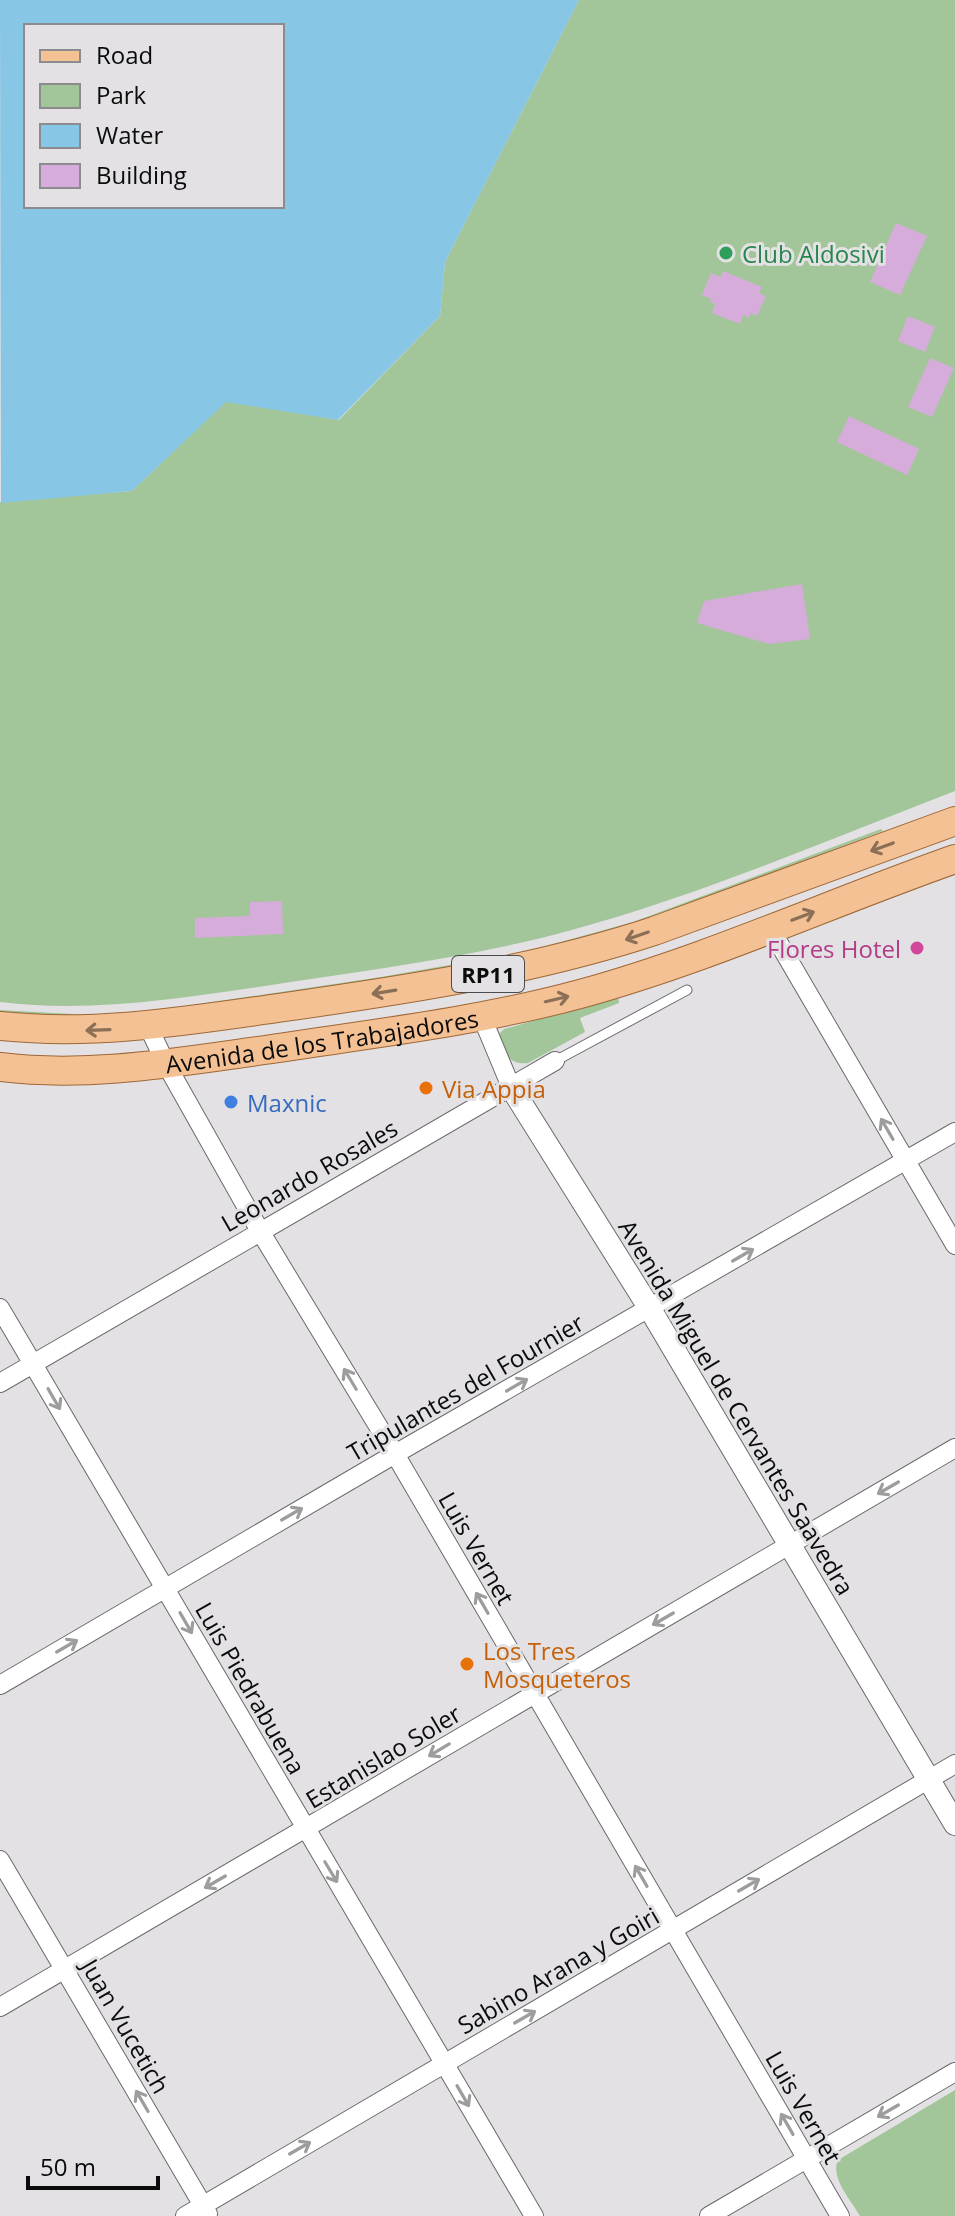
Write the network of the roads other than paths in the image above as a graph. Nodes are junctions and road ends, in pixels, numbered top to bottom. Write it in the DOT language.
graph roads {
  1 [pos="955,821"];
  2 [pos="955,859"];
  3 [pos="770,928"];
  4 [pos="687,990"];
  5 [pos="481,1015"];
  6 [pos="0,1026"];
  7 [pos="148,1026"];
  8 [pos="555,1061"];
  9 [pos="166,1064"];
  10 [pos="1,1068"];
  11 [pos="511,1087"];
  12 [pos="955,1132"];
  13 [pos="906,1160"];
  14 [pos="260,1231"];
  15 [pos="955,1245"];
  16 [pos="0,1308"];
  17 [pos="650,1309"];
  18 [pos="34,1363"];
  19 [pos="0,1383"];
  20 [pos="955,1448"];
  21 [pos="395,1454"];
  22 [pos="790,1545"];
  23 [pos="166,1588"];
  24 [pos="0,1685"];
  25 [pos="535,1694"];
  26 [pos="955,1764"];
  27 [pos="929,1780"];
  28 [pos="955,1824"];
  29 [pos="306,1829"];
  30 [pos="0,1860"];
  31 [pos="673,1930"];
  32 [pos="65,1970"];
  33 [pos="0,2007"];
  34 [pos="445,2064"];
  35 [pos="955,2072"];
  36 [pos="807,2159"];
  37 [pos="206,2211"];
  38 [pos="185,2216"];
  39 [pos="534,2216"];
  40 [pos="709,2216"];
  41 [pos="840,2216"];
  1 -- 7 [label="main road, Avenida de los Trabajadores / RP11, one-way"];
  3 -- 2 [label="main road, Avenida de los Trabajadores / RP11, one-way"];
  5 -- 3 [label="main road, Avenida de los Trabajadores / RP11, one-way"];
  13 -- 3 [label="street, one-way"];
  4 -- 8 [label="lane, Leonardo Rosales"];
  5 -- 9 [label="main road, Avenida de los Trabajadores / RP11"];
  5 -- 11 [label="street, Avenida Miguel de Cervantes Saavedra"];
  7 -- 6 [label="main road, Avenida de los Trabajadores / RP11, one-way"];
  7 -- 9 [label="street, Luis Vernet"];
  8 -- 11 [label="street, Leonardo Rosales"];
  9 -- 10 [label="main road, Avenida de los Trabajadores / RP11"];
  9 -- 14 [label="street, Luis Vernet"];
  11 -- 14 [label="street, Leonardo Rosales"];
  11 -- 17 [label="street, Avenida Miguel de Cervantes Saavedra"];
  12 -- 13 [label="street, Tripulantes del Fournier"];
  13 -- 15 [label="street"];
  17 -- 13 [label="street, Tripulantes del Fournier, one-way"];
  14 -- 18 [label="street, Leonardo Rosales"];
  21 -- 14 [label="street, Luis Vernet, one-way"];
  16 -- 18 [label="street, Luis Piedrabuena"];
  21 -- 17 [label="street, Tripulantes del Fournier, one-way"];
  17 -- 22 [label="street, Avenida Miguel de Cervantes Saavedra"];
  18 -- 19 [label="street, Leonardo Rosales"];
  18 -- 23 [label="street, Luis Piedrabuena, one-way"];
  20 -- 22 [label="street, Estanislao Soler, one-way"];
  23 -- 21 [label="street, Tripulantes del Fournier, one-way"];
  25 -- 21 [label="street, Luis Vernet, one-way"];
  22 -- 25 [label="street, Estanislao Soler, one-way"];
  22 -- 27 [label="street, Avenida Miguel de Cervantes Saavedra"];
  24 -- 23 [label="street, Tripulantes del Fournier, one-way"];
  23 -- 29 [label="street, Luis Piedrabuena, one-way"];
  25 -- 29 [label="street, Estanislao Soler, one-way"];
  31 -- 25 [label="street, Luis Vernet, one-way"];
  26 -- 27 [label="street, Sabino Arana y Goiri"];
  27 -- 28 [label="street, Avenida Miguel de Cervantes Saavedra"];
  31 -- 27 [label="street, Sabino Arana y Goiri, one-way"];
  29 -- 32 [label="street, Estanislao Soler, one-way"];
  29 -- 34 [label="street, Luis Piedrabuena, one-way"];
  30 -- 32 [label="street, Juan Vucetich"];
  34 -- 31 [label="street, Sabino Arana y Goiri, one-way"];
  36 -- 31 [label="street, Luis Vernet, one-way"];
  32 -- 33 [label="street, Estanislao Soler"];
  37 -- 32 [label="street, Juan Vucetich, one-way"];
  37 -- 34 [label="street, Sabino Arana y Goiri, one-way"];
  34 -- 39 [label="street, Luis Piedrabuena, one-way"];
  35 -- 36 [label="street, one-way"];
  36 -- 40 [label="street"];
  36 -- 41 [label="street, Luis Vernet"];
  37 -- 38 [label="street, Sabino Arana y Goiri"];
}
